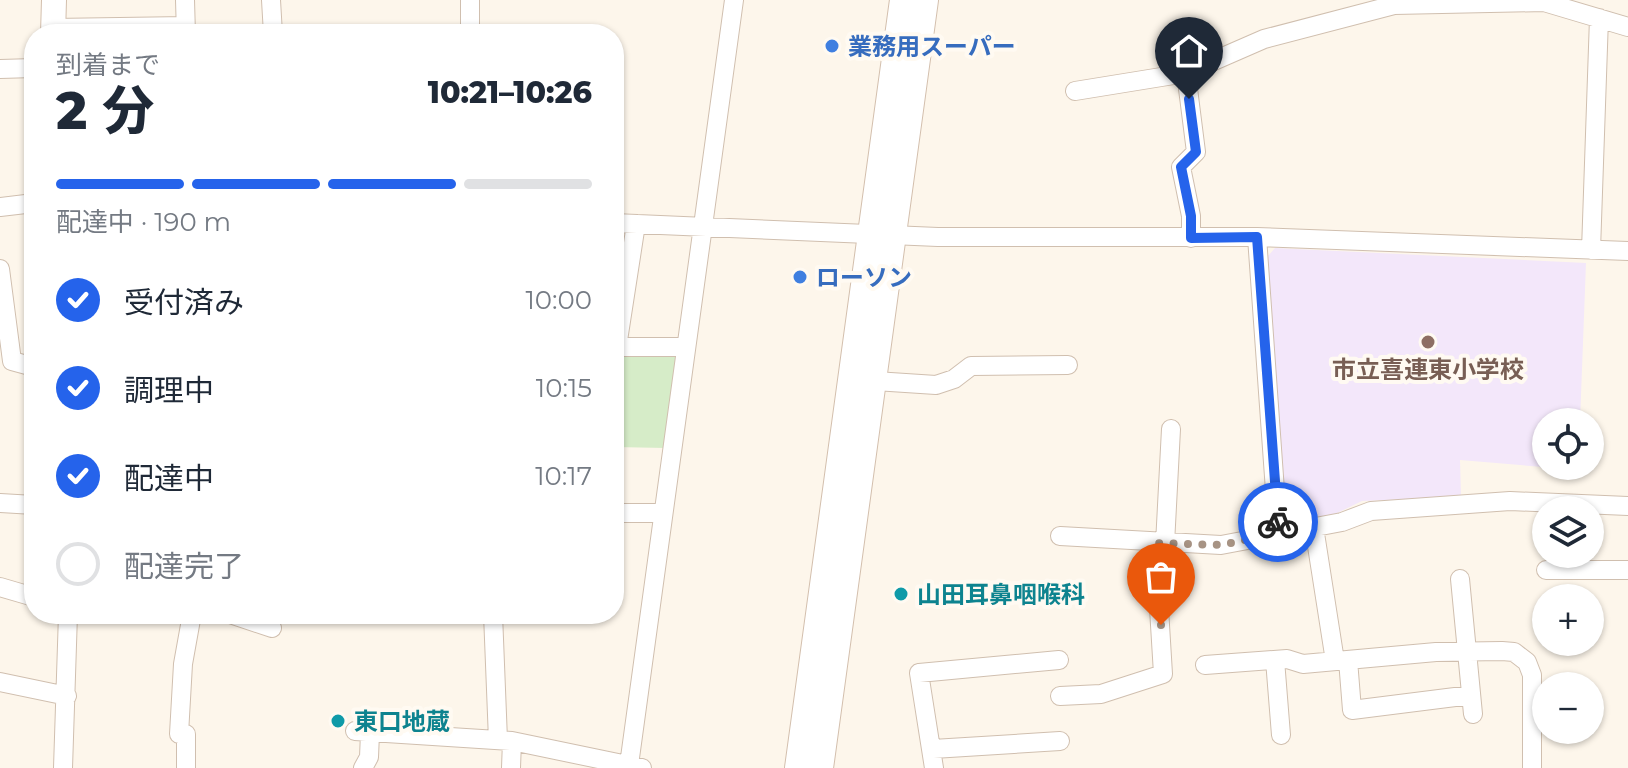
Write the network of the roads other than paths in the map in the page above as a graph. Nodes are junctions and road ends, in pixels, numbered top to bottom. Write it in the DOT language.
graph roads {
  1 [pos="54,0"];
  2 [pos="185,0"];
  3 [pos="271,0"];
  4 [pos="470,0"];
  5 [pos="734,0"];
  6 [pos="902,0"];
  7 [pos="926,0"];
  8 [pos="1394,3"];
  9 [pos="1364,7"];
  10 [pos="1599,18"];
  11 [pos="53,24"];
  12 [pos="186,24"];
  13 [pos="272,24"];
  14 [pos="470,24"];
  15 [pos="1628,27"];
  16 [pos="24,68"];
  17 [pos="0,69"];
  18 [pos="1186,73"];
  19 [pos="1075,91"];
  20 [pos="24,204"];
  21 [pos="0,207"];
  22 [pos="624,223"];
  23 [pos="636,224"];
  24 [pos="703,226"];
  25 [pos="883,233"];
  26 [pos="1257,237"];
  27 [pos="1191,238"];
  28 [pos="1591,250"];
  29 [pos="1628,251"];
  30 [pos="0,269"];
  31 [pos="624,294"];
  32 [pos="624,347"];
  33 [pos="686,347"];
  34 [pos="24,364"];
  35 [pos="1068,365"];
  36 [pos="875,381"];
  37 [pos="1171,429"];
  38 [pos="0,503"];
  39 [pos="24,504"];
  40 [pos="1628,506"];
  41 [pos="624,513"];
  42 [pos="663,513"];
  43 [pos="1314,527"];
  44 [pos="1278,533"];
  45 [pos="1060,536"];
  46 [pos="1160,544"];
  47 [pos="1546,570"];
  48 [pos="1628,570"];
  49 [pos="1460,579"];
  50 [pos="0,587"];
  51 [pos="24,594"];
  52 [pos="68,624"];
  53 [pos="190,624"];
  54 [pos="264,624"];
  55 [pos="494,624"];
  56 [pos="272,628"];
  57 [pos="1466,651"];
  58 [pos="1059,660"];
  59 [pos="1275,660"];
  60 [pos="1341,660"];
  61 [pos="1205,665"];
  62 [pos="0,682"];
  63 [pos="67,696"];
  64 [pos="1060,696"];
  65 [pos="1281,735"];
  66 [pos="505,740"];
  67 [pos="1060,741"];
  68 [pos="933,749"];
  69 [pos="635,766"];
  70 [pos="63,768"];
  71 [pos="186,768"];
  72 [pos="363,768"];
  73 [pos="511,768"];
  74 [pos="797,768"];
  75 [pos="821,768"];
  76 [pos="934,768"];
  77 [pos="1532,768"];
  1 -- 11 [label="street"];
  2 -- 12 [label="street"];
  3 -- 13 [label="street"];
  4 -- 14 [label="street"];
  5 -- 24 [label="street"];
  6 -- 25 [label="street"];
  7 -- 25 [label="street"];
  8 -- 9 [label="street"];
  8 -- 10 [label="street"];
  9 -- 18 [label="street"];
  10 -- 15 [label="street"];
  10 -- 28 [label="street"];
  16 -- 17 [label="street"];
  18 -- 19 [label="street"];
  18 -- 27 [label="street"];
  20 -- 21 [label="street"];
  22 -- 23 [label="street"];
  23 -- 24 [label="street"];
  23 -- 31 [label="street"];
  24 -- 25 [label="street"];
  24 -- 33 [label="street"];
  25 -- 27 [label="street"];
  25 -- 36 [label="street"];
  25 -- 74 [label="street"];
  26 -- 27 [label="street"];
  26 -- 28 [label="street"];
  26 -- 44 [label="street"];
  28 -- 29 [label="street"];
  30 -- 34 [label="street"];
  32 -- 33 [label="street"];
  33 -- 42 [label="street"];
  35 -- 36 [label="street"];
  36 -- 75 [label="street"];
  37 -- 46 [label="street"];
  38 -- 39 [label="street"];
  40 -- 43 [label="street"];
  41 -- 42 [label="street"];
  42 -- 69 [label="street"];
  43 -- 44 [label="street"];
  43 -- 60 [label="street"];
  44 -- 46 [label="street"];
  45 -- 46 [label="street"];
  46 -- 64 [label="street"];
  47 -- 48 [label="street"];
  49 -- 57 [label="street"];
  50 -- 51 [label="street"];
  52 -- 63 [label="street"];
  53 -- 71 [label="street"];
  54 -- 56 [label="street"];
  55 -- 66 [label="street"];
  57 -- 60 [label="street"];
  57 -- 60 [label="street"];
  57 -- 77 [label="street"];
  58 -- 68 [label="street"];
  59 -- 60 [label="street"];
  59 -- 61 [label="street"];
  59 -- 65 [label="street"];
  62 -- 63 [label="street"];
  63 -- 70 [label="street"];
  66 -- 69 [label="street"];
  66 -- 72 [label="street"];
  66 -- 73 [label="street"];
  67 -- 68 [label="street"];
  68 -- 76 [label="street"];
}
